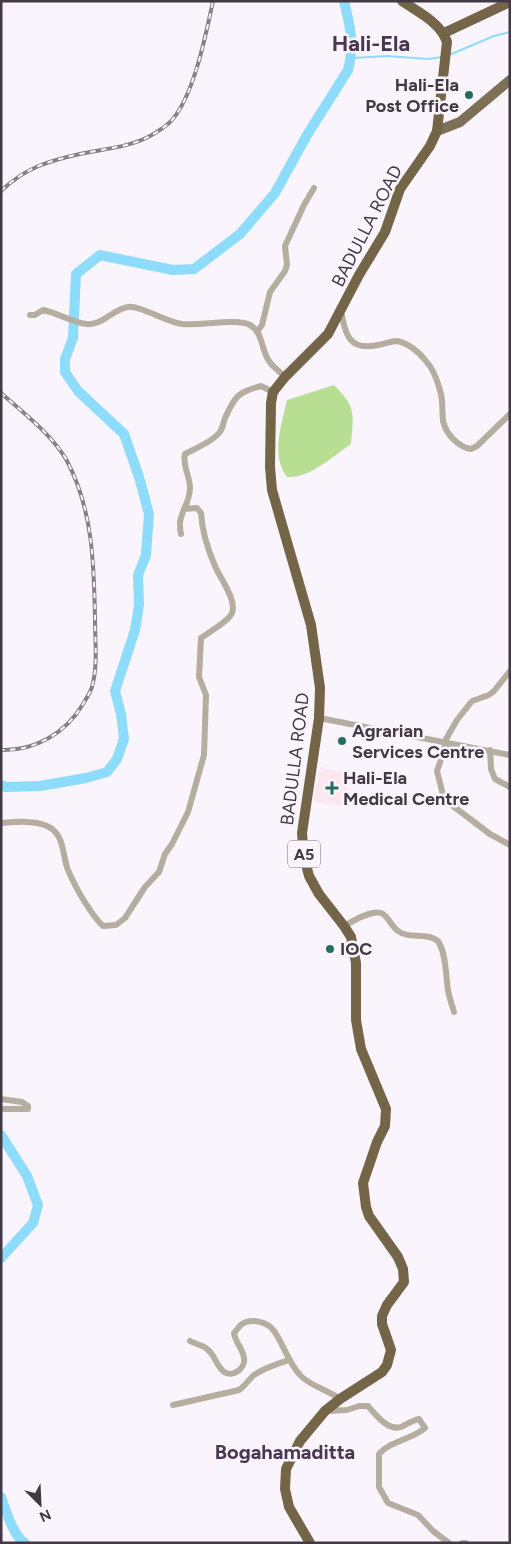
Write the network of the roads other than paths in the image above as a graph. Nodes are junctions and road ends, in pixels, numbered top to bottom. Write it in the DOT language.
graph roads {
  1 [pos="402,1"];
  2 [pos="510,2"];
  3 [pos="444,33"];
  4 [pos="510,80"];
  5 [pos="437,131"];
  6 [pos="314,188"];
  7 [pos="341,311"];
  8 [pos="30,315"];
  9 [pos="257,332"];
  10 [pos="285,377"];
  11 [pos="273,392"];
  12 [pos="510,414"];
  13 [pos="184,509"];
  14 [pos="180,534"];
  15 [pos="510,671"];
  16 [pos="319,718"];
  17 [pos="445,741"];
  18 [pos="490,750"];
  19 [pos="510,754"];
  20 [pos="510,787"];
  21 [pos="1,823"];
  22 [pos="510,845"];
  23 [pos="344,926"];
  24 [pos="454,1012"];
  25 [pos="1,1100"];
  26 [pos="1,1109"];
  27 [pos="190,1341"];
  28 [pos="289,1360"];
  29 [pos="340,1399"];
  30 [pos="173,1405"];
  31 [pos="325,1411"];
  32 [pos="310,1543"];
  33 [pos="449,1543"];
  34 [pos="462,1543"];
  35 [pos="466,1543"];
  1 -- 3 [label="highway"];
  2 -- 3 [label="highway"];
  3 -- 5 [label="highway, BADULLA ROAD"];
  4 -- 5 [label="main road"];
  5 -- 7 [label="highway, BADULLA ROAD"];
  6 -- 9 [label="street"];
  7 -- 10 [label="highway, BADULLA ROAD"];
  7 -- 12 [label="street"];
  8 -- 9 [label="street"];
  9 -- 10 [label="street"];
  10 -- 11 [label="highway, BADULLA ROAD"];
  11 -- 13 [label="street"];
  11 -- 16 [label="highway, BADULLA ROAD / A5"];
  13 -- 14 [label="street"];
  13 -- 21 [label="street"];
  15 -- 17 [label="street"];
  16 -- 17 [label="street"];
  16 -- 23 [label="highway, BADULLA ROAD / A5"];
  17 -- 18 [label="street"];
  17 -- 22 [label="street"];
  18 -- 19 [label="street"];
  18 -- 20 [label="street"];
  23 -- 24 [label="street"];
  23 -- 29 [label="highway, BADULLA ROAD / A5"];
  25 -- 26 [label="street"];
  27 -- 28 [label="street"];
  28 -- 29 [label="street"];
  28 -- 30 [label="street"];
  29 -- 31 [label="highway, BADULLA ROAD / A5"];
  31 -- 32 [label="highway, BADULLA ROAD / A5"];
  31 -- 33 [label="street"];
  34 -- 35 [label="street"];
}
